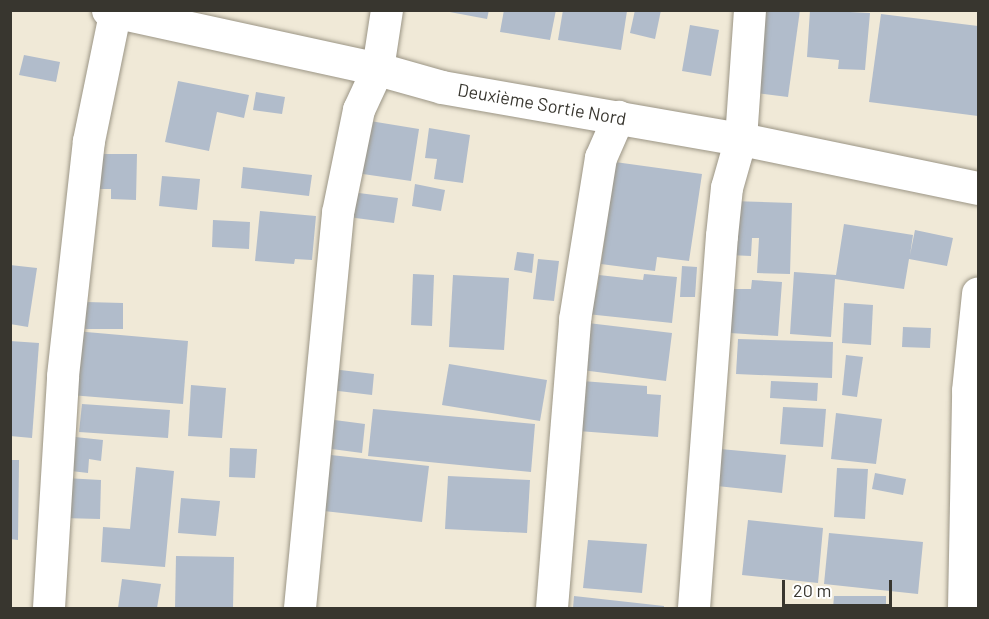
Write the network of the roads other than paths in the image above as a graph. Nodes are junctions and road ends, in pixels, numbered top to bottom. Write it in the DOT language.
graph roads {
  1 [pos="387,10"];
  2 [pos="750,10"];
  3 [pos="114,11"];
  4 [pos="378,69"];
  5 [pos="619,117"];
  6 [pos="741,139"];
  7 [pos="978,188"];
  8 [pos="978,294"];
  9 [pos="49,609"];
  10 [pos="300,609"];
  11 [pos="552,609"];
  12 [pos="694,609"];
  13 [pos="964,609"];
  1 -- 4 [label="street"];
  2 -- 6 [label="street"];
  3 -- 4 [label="main road, Deuxième Sortie Nord"];
  3 -- 9 [label="street"];
  4 -- 5 [label="main road, Deuxième Sortie Nord"];
  4 -- 10 [label="street"];
  5 -- 6 [label="main road, Deuxième Sortie Nord"];
  5 -- 11 [label="street"];
  6 -- 7 [label="main road, Deuxième Sortie Nord"];
  6 -- 12 [label="street"];
  8 -- 13 [label="street"];
}
